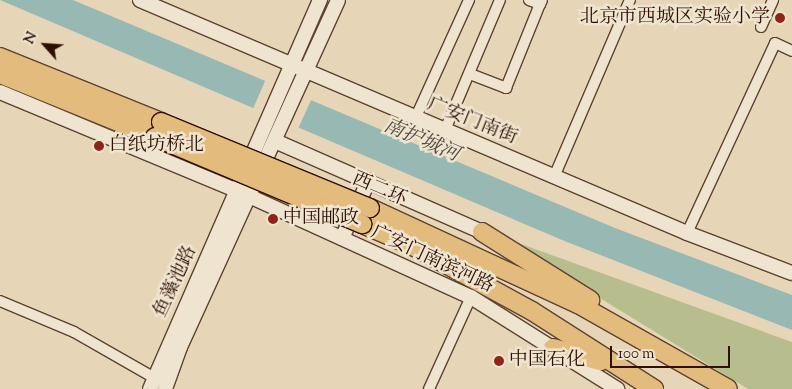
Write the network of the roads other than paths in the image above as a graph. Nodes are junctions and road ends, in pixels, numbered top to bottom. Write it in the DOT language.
graph roads {
  1 [pos="320,0"];
  2 [pos="338,0"];
  3 [pos="470,0"];
  4 [pos="500,0"];
  5 [pos="529,0"];
  6 [pos="630,0"];
  7 [pos="773,0"];
  8 [pos="150,1"];
  9 [pos="541,2"];
  10 [pos="761,27"];
  11 [pos="792,51"];
  12 [pos="0,57"];
  13 [pos="299,71"];
  14 [pos="0,74"];
  15 [pos="470,74"];
  16 [pos="0,92"];
  17 [pos="416,116"];
  18 [pos="446,127"];
  19 [pos="158,129"];
  20 [pos="274,132"];
  21 [pos="252,160"];
  22 [pos="555,174"];
  23 [pos="369,180"];
  24 [pos="243,194"];
  25 [pos="366,216"];
  26 [pos="688,231"];
  27 [pos="482,232"];
  28 [pos="342,238"];
  29 [pos="792,268"];
  30 [pos="792,274"];
  31 [pos="471,297"];
  32 [pos="0,301"];
  33 [pos="632,332"];
  34 [pos="553,348"];
  35 [pos="615,365"];
  36 [pos="152,383"];
  37 [pos="165,389"];
  38 [pos="429,389"];
  39 [pos="617,389"];
  40 [pos="654,389"];
  41 [pos="728,389"];
  1 -- 13 [label="street"];
  2 -- 13 [label="street"];
  3 -- 17 [label="street"];
  4 -- 15 [label="street"];
  5 -- 9 [label="street"];
  6 -- 22 [label="street"];
  7 -- 10 [label="street"];
  8 -- 13 [label="street, 广安门南街"];
  9 -- 15 [label="street"];
  11 -- 26 [label="street"];
  12 -- 19 [label="highway, 西二环"];
  13 -- 17 [label="street, 广安门南街"];
  13 -- 20 [label="street"];
  14 -- 19 [label="highway, 西二环"];
  15 -- 18 [label="street"];
  16 -- 24 [label="street, 广安门南滨河路"];
  17 -- 18 [label="street, 广安门南街"];
  18 -- 22 [label="street, 广安门南街"];
  19 -- 21 [label="highway, 西二环, bridge"];
  19 -- 25 [label="highway, 西二环, bridge"];
  20 -- 21 [label="street"];
  20 -- 23 [label="street"];
  20 -- 24 [label="street"];
  21 -- 24 [label="street"];
  21 -- 25 [label="highway, 西二环, bridge"];
  22 -- 26 [label="street, 广安门南街"];
  23 -- 27 [label="street"];
  23 -- 28 [label="street"];
  24 -- 28 [label="street, 广安门南滨河路"];
  24 -- 36 [label="street, 鱼藻池路"];
  24 -- 37 [label="street, 鱼藻池路"];
  25 -- 33 [label="highway, 西二环"];
  25 -- 35 [label="highway, 西二环"];
  26 -- 29 [label="street, 广安门南街"];
  26 -- 30 [label="street, 广安门南街"];
  27 -- 33 [label="highway"];
  28 -- 31 [label="street, 广安门南滨河路"];
  31 -- 34 [label="street, 广安门南滨河路"];
  31 -- 38 [label="street"];
  32 -- 36 [label="street"];
  33 -- 41 [label="highway, 西二环"];
  34 -- 35 [label="highway"];
  34 -- 39 [label="street, 广安门南滨河路"];
  35 -- 40 [label="highway, 西二环"];
}
